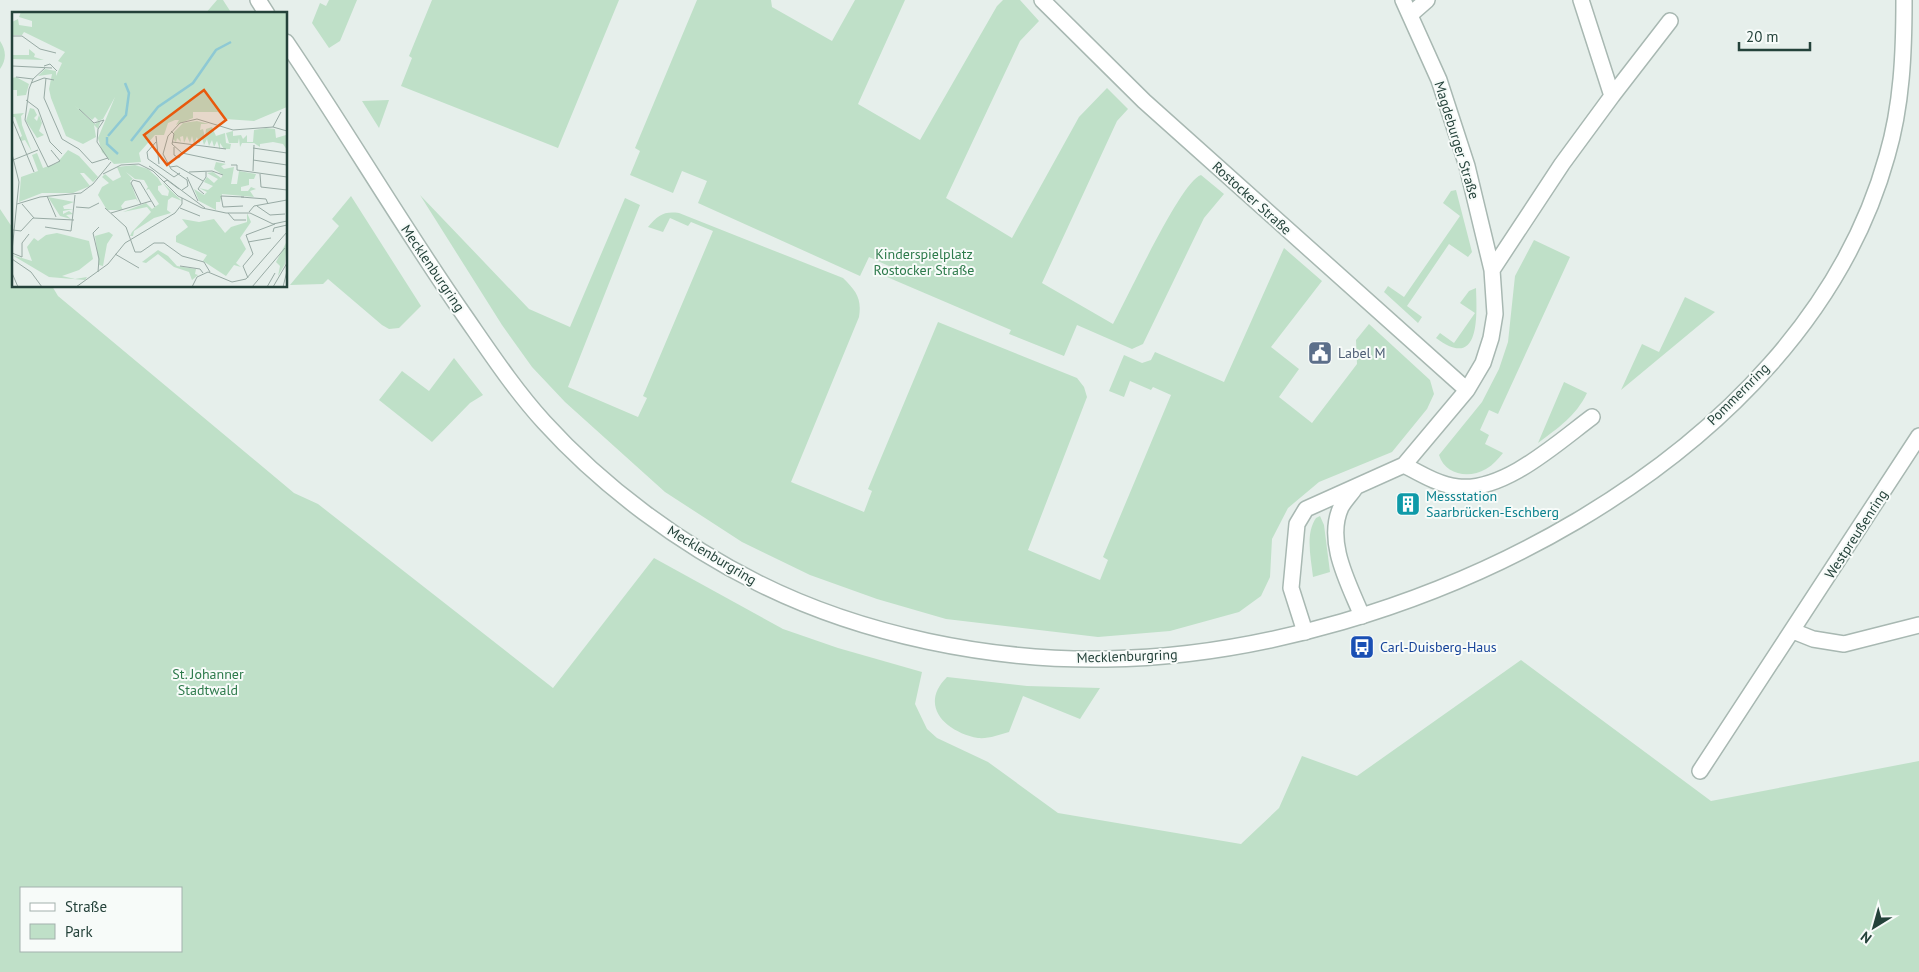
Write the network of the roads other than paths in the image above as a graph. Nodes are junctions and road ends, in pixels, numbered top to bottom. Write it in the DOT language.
graph roads {
  1 [pos="258,0"];
  2 [pos="1042,0"];
  3 [pos="1403,0"];
  4 [pos="1427,0"];
  5 [pos="1581,0"];
  6 [pos="1904,0"];
  7 [pos="266,12"];
  8 [pos="1411,14"];
  9 [pos="1670,21"];
  10 [pos="288,45"];
  11 [pos="1612,96"];
  12 [pos="1492,270"];
  13 [pos="1467,390"];
  14 [pos="1592,417"];
  15 [pos="1919,436"];
  16 [pos="1404,465"];
  17 [pos="1356,487"];
  18 [pos="1362,616"];
  19 [pos="1919,625"];
  20 [pos="1793,631"];
  21 [pos="1305,632"];
  22 [pos="1700,771"];
  1 -- 7 [label="street"];
  2 -- 13 [label="street, Rostocker Straße"];
  3 -- 8 [label="street, Magdeburger Straße"];
  4 -- 8 [label="street"];
  5 -- 11 [label="street"];
  6 -- 18 [label="street, Pommernring"];
  8 -- 12 [label="street, Magdeburger Straße"];
  9 -- 11 [label="street"];
  10 -- 21 [label="street, Mecklenburgring"];
  11 -- 12 [label="street"];
  12 -- 13 [label="street, Magdeburger Straße"];
  13 -- 16 [label="street, Magdeburger Straße"];
  14 -- 16 [label="street"];
  15 -- 20 [label="street, Westpreußenring"];
  16 -- 17 [label="street, Magdeburger Straße"];
  17 -- 18 [label="street, Magdeburger Straße"];
  17 -- 21 [label="street, Magdeburger Straße"];
  18 -- 21 [label="street, Mecklenburgring"];
  19 -- 20 [label="street"];
  20 -- 22 [label="street, Westpreußenring"];
}
